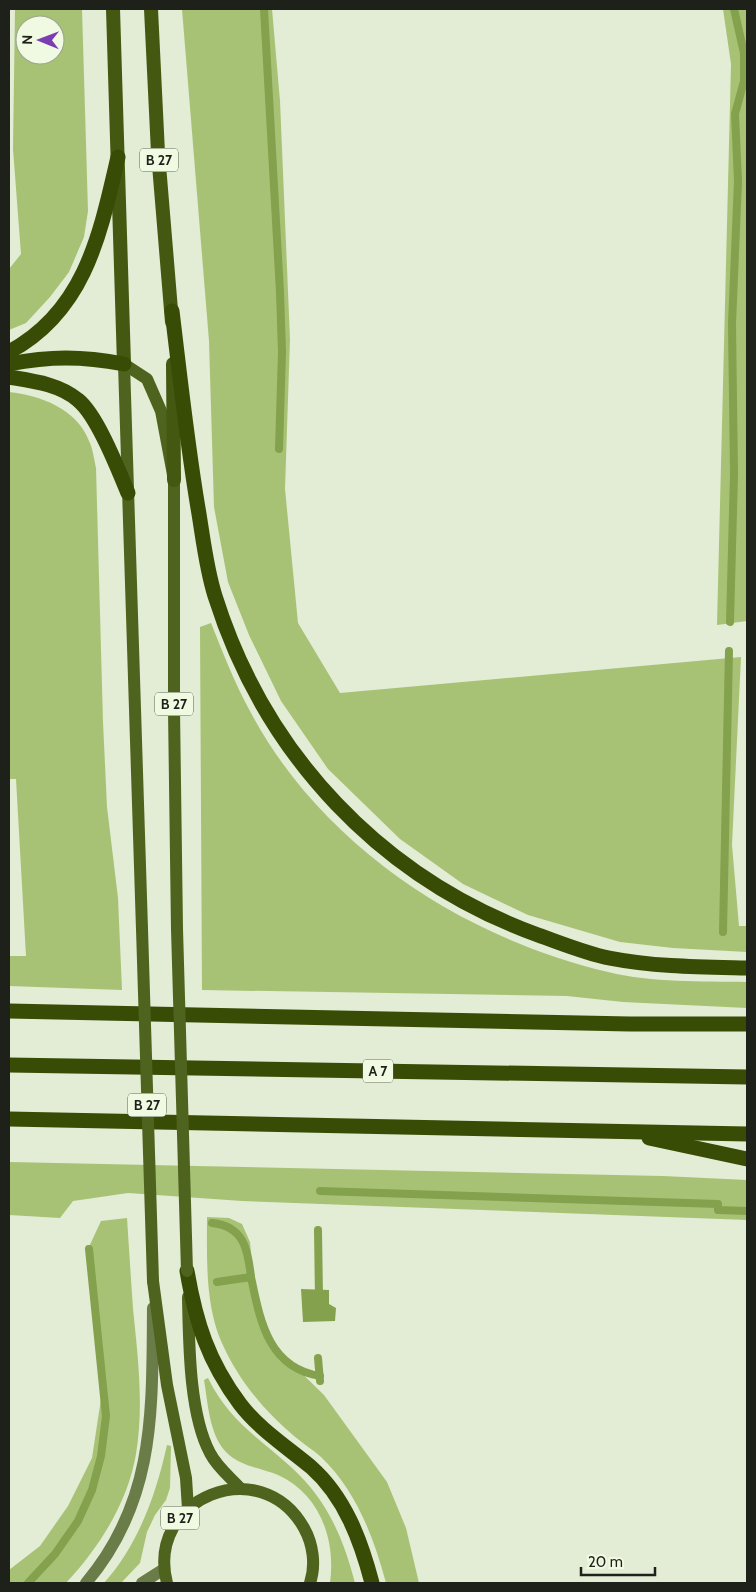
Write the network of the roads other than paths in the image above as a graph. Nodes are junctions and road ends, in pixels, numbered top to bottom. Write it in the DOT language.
graph roads {
  1 [pos="114,9"];
  2 [pos="151,9"];
  3 [pos="118,157"];
  4 [pos="172,311"];
  5 [pos="9,352"];
  6 [pos="9,364"];
  7 [pos="124,364"];
  8 [pos="9,377"];
  9 [pos="174,480"];
  10 [pos="128,492"];
  11 [pos="747,968"];
  12 [pos="9,1011"];
  13 [pos="747,1024"];
  14 [pos="9,1065"];
  15 [pos="747,1077"];
  16 [pos="9,1119"];
  17 [pos="613,1130"];
  18 [pos="747,1134"];
  19 [pos="747,1159"];
  20 [pos="187,1272"];
  21 [pos="153,1281"];
  22 [pos="240,1488"];
  23 [pos="188,1508"];
  24 [pos="164,1569"];
  25 [pos="86,1583"];
  26 [pos="142,1583"];
  27 [pos="167,1583"];
  28 [pos="310,1583"];
  29 [pos="372,1583"];
  1 -- 3 [label="highway, B 27"];
  2 -- 4 [label="highway, B 27"];
  3 -- 5 [label="highway"];
  3 -- 7 [label="highway, B 27"];
  4 -- 9 [label="highway, B 27"];
  4 -- 11 [label="highway"];
  6 -- 7 [label="highway"];
  7 -- 9 [label="main road"];
  7 -- 10 [label="main road, B 27"];
  8 -- 10 [label="highway"];
  9 -- 20 [label="main road, B 27, bridge"];
  10 -- 21 [label="main road, B 27, bridge"];
  12 -- 13 [label="highway"];
  14 -- 15 [label="highway, A 7"];
  16 -- 17 [label="highway"];
  17 -- 18 [label="highway"];
  17 -- 19 [label="highway"];
  20 -- 22 [label="main road, B 27"];
  20 -- 29 [label="highway"];
  21 -- 23 [label="main road, B 27"];
  21 -- 25 [label="main road"];
  22 -- 23 [label="main road, B 27"];
  22 -- 28 [label="main road, B 27"];
  23 -- 24 [label="main road, B 27"];
  24 -- 26 [label="main road"];
  24 -- 27 [label="main road, B 27"];
}
